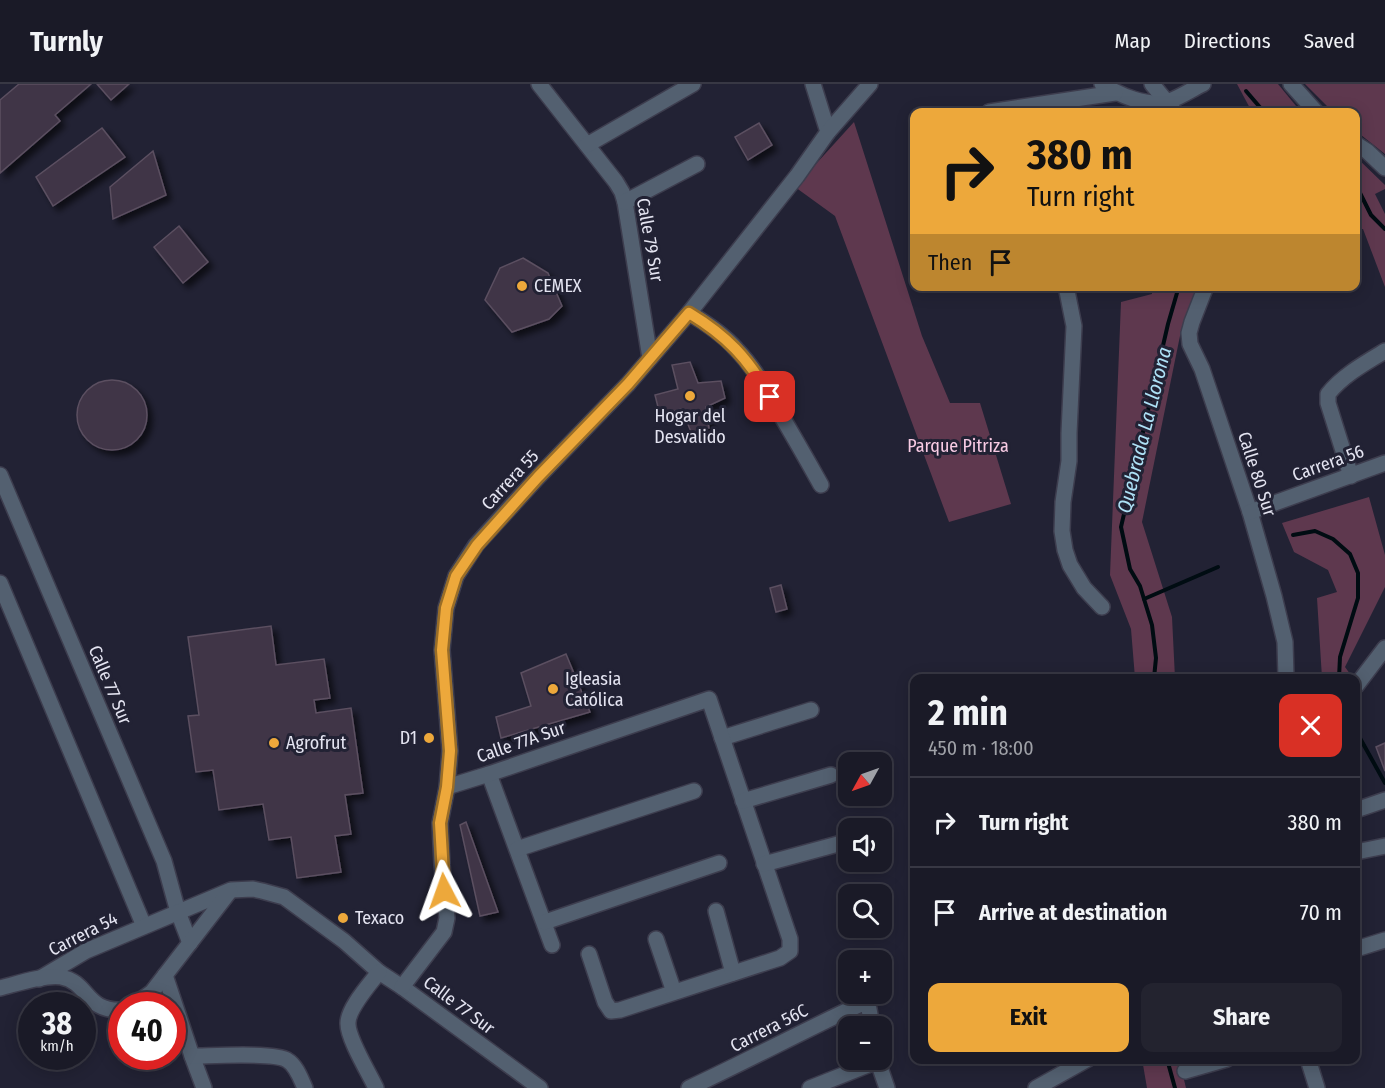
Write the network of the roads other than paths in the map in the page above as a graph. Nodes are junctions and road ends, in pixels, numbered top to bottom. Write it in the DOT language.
graph roads {
  1 [pos="539,84"];
  2 [pos="693,84"];
  3 [pos="813,84"];
  4 [pos="870,84"];
  5 [pos="1102,84"];
  6 [pos="1152,84"];
  7 [pos="1203,84"];
  8 [pos="1291,84"];
  9 [pos="1115,93"];
  10 [pos="1171,107"];
  11 [pos="1016,108"];
  12 [pos="1312,108"];
  13 [pos="828,132"];
  14 [pos="587,145"];
  15 [pos="1360,147"];
  16 [pos="697,164"];
  17 [pos="1385,168"];
  18 [pos="625,202"];
  19 [pos="1067,291"];
  20 [pos="1204,291"];
  21 [pos="689,313"];
  22 [pos="1385,351"];
  23 [pos="650,358"];
  24 [pos="1385,463"];
  25 [pos="0,475"];
  26 [pos="1351,476"];
  27 [pos="821,485"];
  28 [pos="1250,512"];
  29 [pos="0,583"];
  30 [pos="1102,607"];
  31 [pos="1385,648"];
  32 [pos="1286,674"];
  33 [pos="1360,681"];
  34 [pos="811,710"];
  35 [pos="722,738"];
  36 [pos="489,774"];
  37 [pos="831,775"];
  38 [pos="447,787"];
  39 [pos="694,791"];
  40 [pos="1385,800"];
  41 [pos="743,801"];
  42 [pos="1360,809"];
  43 [pos="838,844"];
  44 [pos="1385,846"];
  45 [pos="517,849"];
  46 [pos="1360,851"];
  47 [pos="720,863"];
  48 [pos="764,864"];
  49 [pos="231,891"];
  50 [pos="716,911"];
  51 [pos="178,912"];
  52 [pos="545,922"];
  53 [pos="144,926"];
  54 [pos="656,939"];
  55 [pos="1385,940"];
  56 [pos="190,943"];
  57 [pos="552,945"];
  58 [pos="1360,948"];
  59 [pos="86,951"];
  60 [pos="589,954"];
  61 [pos="379,972"];
  62 [pos="733,973"];
  63 [pos="165,975"];
  64 [pos="39,979"];
  65 [pos="402,987"];
  66 [pos="0,988"];
  67 [pos="82,989"];
  68 [pos="152,992"];
  69 [pos="674,992"];
  70 [pos="108,1009"];
  71 [pos="870,1016"];
  72 [pos="192,1056"];
  73 [pos="1079,1064"];
  74 [pos="1210,1064"];
  75 [pos="1310,1064"];
  76 [pos="854,1070"];
  77 [pos="881,1070"];
  78 [pos="1185,1071"];
  79 [pos="204,1088"];
  80 [pos="306,1088"];
  81 [pos="376,1088"];
  82 [pos="540,1088"];
  83 [pos="689,1088"];
  84 [pos="810,1088"];
  85 [pos="887,1088"];
  86 [pos="1036,1088"];
  87 [pos="1317,1088"];
  1 -- 14 [label="street, Calle 79 Sur"];
  2 -- 14 [label="street"];
  3 -- 13 [label="street"];
  4 -- 13 [label="street, Carrera 55"];
  5 -- 9 [label="street"];
  6 -- 10 [label="street"];
  7 -- 10 [label="street"];
  8 -- 12 [label="street"];
  9 -- 10 [label="street"];
  9 -- 11 [label="street"];
  13 -- 21 [label="street, Carrera 55"];
  14 -- 18 [label="street, Calle 79 Sur"];
  15 -- 17 [label="street"];
  16 -- 18 [label="street"];
  18 -- 23 [label="street, Calle 79 Sur"];
  19 -- 30 [label="street"];
  20 -- 28 [label="street, Calle 80 Sur"];
  21 -- 23 [label="street, Carrera 55"];
  21 -- 27 [label="street"];
  22 -- 26 [label="street"];
  23 -- 38 [label="street, Carrera 55"];
  24 -- 26 [label="street, Carrera 56"];
  25 -- 51 [label="street, Calle 77 Sur"];
  26 -- 28 [label="street, Carrera 56"];
  28 -- 32 [label="street, Calle 80 Sur"];
  29 -- 53 [label="street"];
  31 -- 33 [label="street"];
  34 -- 35 [label="street"];
  35 -- 36 [label="street, Calle 77A Sur"];
  35 -- 41 [label="street"];
  36 -- 38 [label="street, Calle 77A Sur"];
  36 -- 45 [label="street"];
  37 -- 41 [label="street"];
  38 -- 65 [label="street, Carrera 55"];
  39 -- 45 [label="street"];
  40 -- 42 [label="street"];
  41 -- 48 [label="street"];
  43 -- 48 [label="street"];
  44 -- 46 [label="street"];
  45 -- 52 [label="street"];
  47 -- 52 [label="street"];
  48 -- 62 [label="street"];
  49 -- 51 [label="street, Calle 77 Sur"];
  49 -- 56 [label="street"];
  49 -- 61 [label="street, Calle 77 Sur"];
  50 -- 62 [label="street"];
  51 -- 53 [label="street, Calle 77 Sur"];
  51 -- 56 [label="street"];
  52 -- 57 [label="street"];
  53 -- 59 [label="street, Carrera 54"];
  54 -- 69 [label="street"];
  55 -- 58 [label="street"];
  56 -- 63 [label="street"];
  59 -- 64 [label="street, Carrera 54"];
  59 -- 67 [label="street"];
  60 -- 69 [label="street"];
  61 -- 65 [label="street, Calle 77 Sur"];
  61 -- 81 [label="street"];
  62 -- 69 [label="street"];
  63 -- 68 [label="street"];
  63 -- 72 [label="street"];
  64 -- 66 [label="street, Carrera 54"];
  64 -- 67 [label="street, Carrera 54"];
  65 -- 82 [label="street, Calle 77 Sur"];
  67 -- 70 [label="street, Carrera 54"];
  71 -- 83 [label="street, Carrera 56C"];
  72 -- 79 [label="street"];
  72 -- 80 [label="street"];
  73 -- 86 [label="street"];
  74 -- 78 [label="street"];
  75 -- 87 [label="street"];
  76 -- 84 [label="street"];
  77 -- 85 [label="street"];
}
